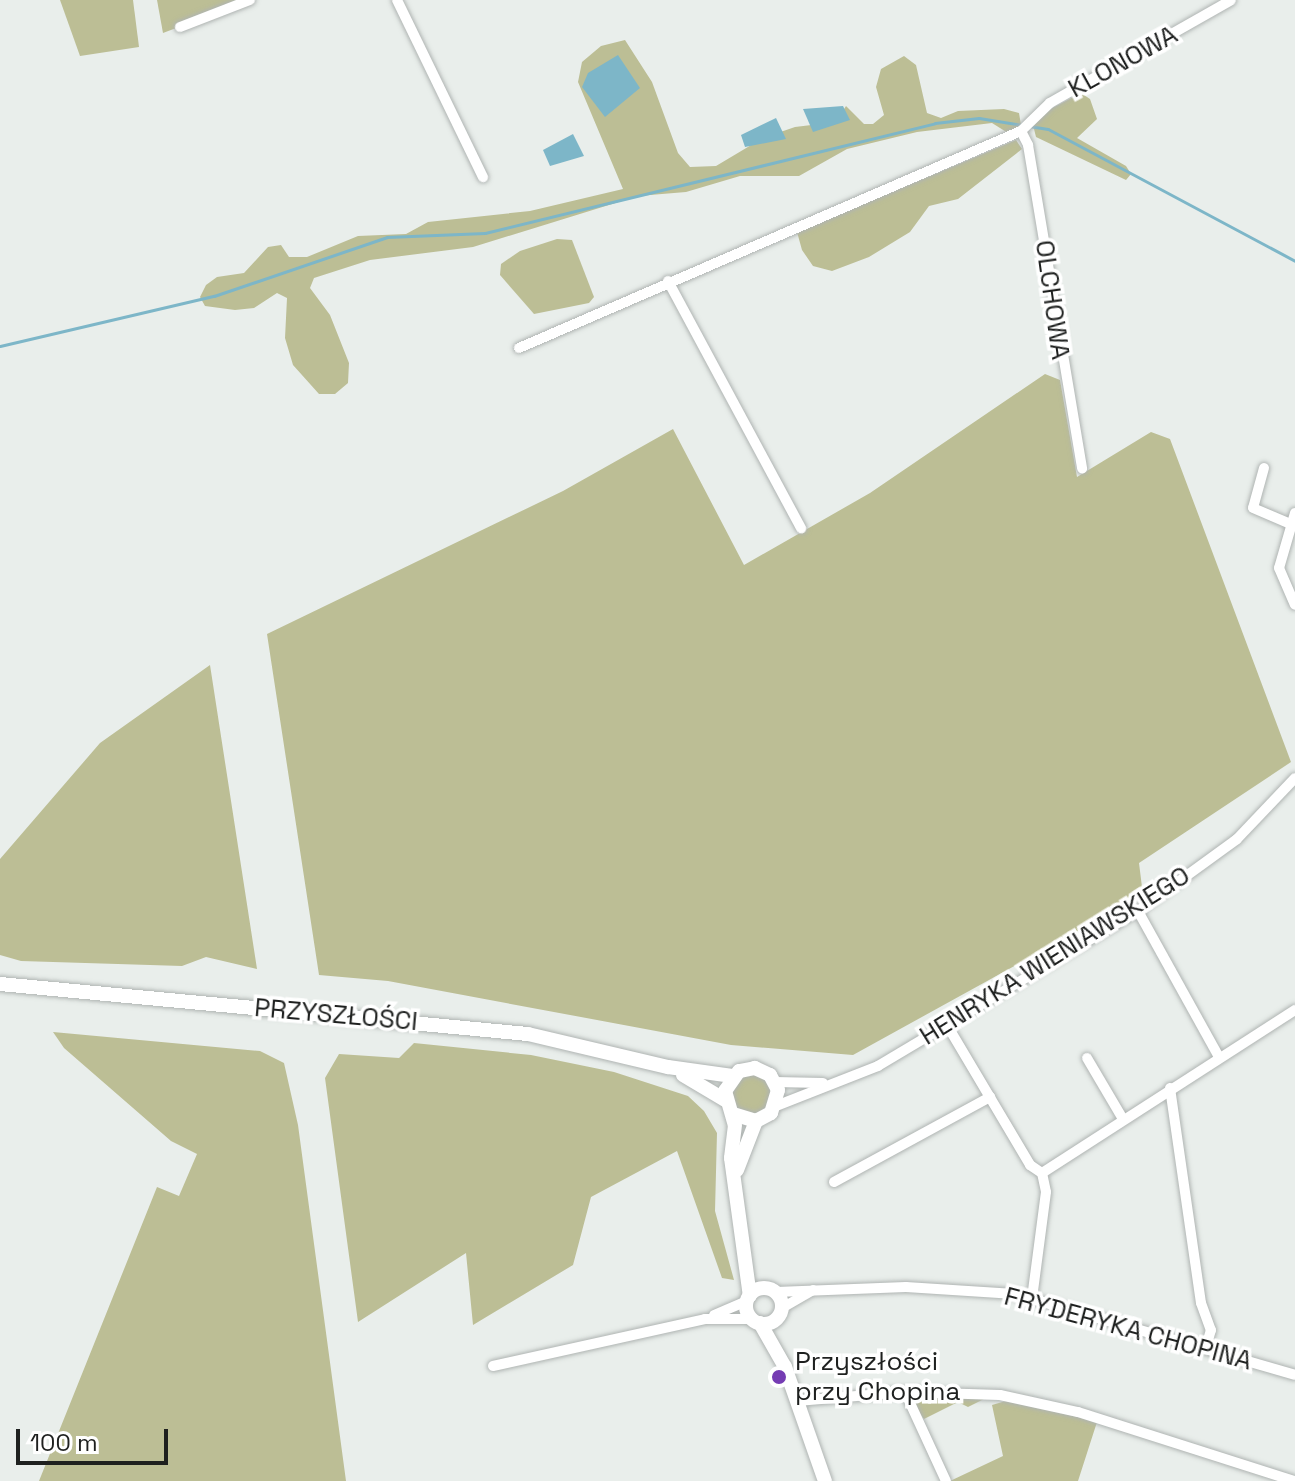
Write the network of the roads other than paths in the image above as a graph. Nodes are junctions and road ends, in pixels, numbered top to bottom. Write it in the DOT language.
graph roads {
  1 [pos="250,0"];
  2 [pos="397,0"];
  3 [pos="1231,1"];
  4 [pos="180,27"];
  5 [pos="1021,131"];
  6 [pos="483,177"];
  7 [pos="668,281"];
  8 [pos="519,348"];
  9 [pos="1264,468"];
  10 [pos="1082,469"];
  11 [pos="1293,521"];
  12 [pos="801,528"];
  13 [pos="1295,605"];
  14 [pos="1295,778"];
  15 [pos="1138,911"];
  16 [pos="0,984"];
  17 [pos="1295,1010"];
  18 [pos="947,1025"];
  19 [pos="1219,1057"];
  20 [pos="1087,1058"];
  21 [pos="668,1067"];
  22 [pos="732,1076"];
  23 [pos="775,1082"];
  24 [pos="837,1082"];
  25 [pos="1170,1088"];
  26 [pos="990,1097"];
  27 [pos="725,1100"];
  28 [pos="776,1106"];
  29 [pos="733,1114"];
  30 [pos="1123,1119"];
  31 [pos="756,1121"];
  32 [pos="1042,1173"];
  33 [pos="734,1182"];
  34 [pos="834,1182"];
  35 [pos="744,1250"];
  36 [pos="815,1289"];
  37 [pos="774,1291"];
  38 [pos="1032,1298"];
  39 [pos="748,1299"];
  40 [pos="781,1312"];
  41 [pos="705,1319"];
  42 [pos="756,1321"];
  43 [pos="1206,1346"];
  44 [pos="493,1366"];
  45 [pos="785,1367"];
  46 [pos="1295,1375"];
  47 [pos="905,1392"];
  48 [pos="797,1401"];
  49 [pos="825,1481"];
  50 [pos="946,1481"];
  51 [pos="1294,1481"];
  1 -- 4 [label="street"];
  2 -- 6 [label="street"];
  3 -- 5 [label="street, KLONOWA"];
  5 -- 7 [label="street"];
  5 -- 10 [label="street, OLCHOWA"];
  7 -- 8 [label="street"];
  7 -- 12 [label="street"];
  9 -- 11 [label="street"];
  11 -- 13 [label="street"];
  14 -- 15 [label="street, HENRYKA WIENIAWSKIEGO"];
  15 -- 18 [label="street, HENRYKA WIENIAWSKIEGO"];
  15 -- 19 [label="street"];
  16 -- 21 [label="street, PRZYSZŁOŚCI"];
  17 -- 19 [label="street"];
  18 -- 24 [label="street, HENRYKA WIENIAWSKIEGO"];
  18 -- 26 [label="street"];
  19 -- 25 [label="street"];
  20 -- 30 [label="street"];
  21 -- 22 [label="street, PRZYSZŁOŚCI"];
  21 -- 27 [label="street, PRZYSZŁOŚCI"];
  22 -- 23 [label="street"];
  22 -- 27 [label="street"];
  23 -- 24 [label="street, HENRYKA WIENIAWSKIEGO"];
  23 -- 28 [label="street"];
  24 -- 28 [label="street, HENRYKA WIENIAWSKIEGO"];
  25 -- 30 [label="street"];
  25 -- 43 [label="street"];
  26 -- 32 [label="street"];
  26 -- 34 [label="street"];
  27 -- 29 [label="street"];
  28 -- 31 [label="street"];
  29 -- 31 [label="street"];
  29 -- 33 [label="street"];
  30 -- 32 [label="street"];
  31 -- 33 [label="street"];
  32 -- 38 [label="street"];
  33 -- 35 [label="street"];
  35 -- 37 [label="street"];
  35 -- 39 [label="street"];
  36 -- 37 [label="street, FRYDERYKA CHOPINA"];
  36 -- 38 [label="street, FRYDERYKA CHOPINA"];
  36 -- 40 [label="street, FRYDERYKA CHOPINA"];
  37 -- 39 [label="street"];
  37 -- 40 [label="street"];
  38 -- 43 [label="street, FRYDERYKA CHOPINA"];
  39 -- 41 [label="street"];
  39 -- 42 [label="street"];
  40 -- 42 [label="street"];
  40 -- 45 [label="street"];
  41 -- 42 [label="street"];
  41 -- 44 [label="street"];
  42 -- 45 [label="street"];
  43 -- 46 [label="street, FRYDERYKA CHOPINA"];
  45 -- 48 [label="street"];
  47 -- 48 [label="street"];
  47 -- 50 [label="street"];
  47 -- 51 [label="street"];
  48 -- 49 [label="street"];
}
